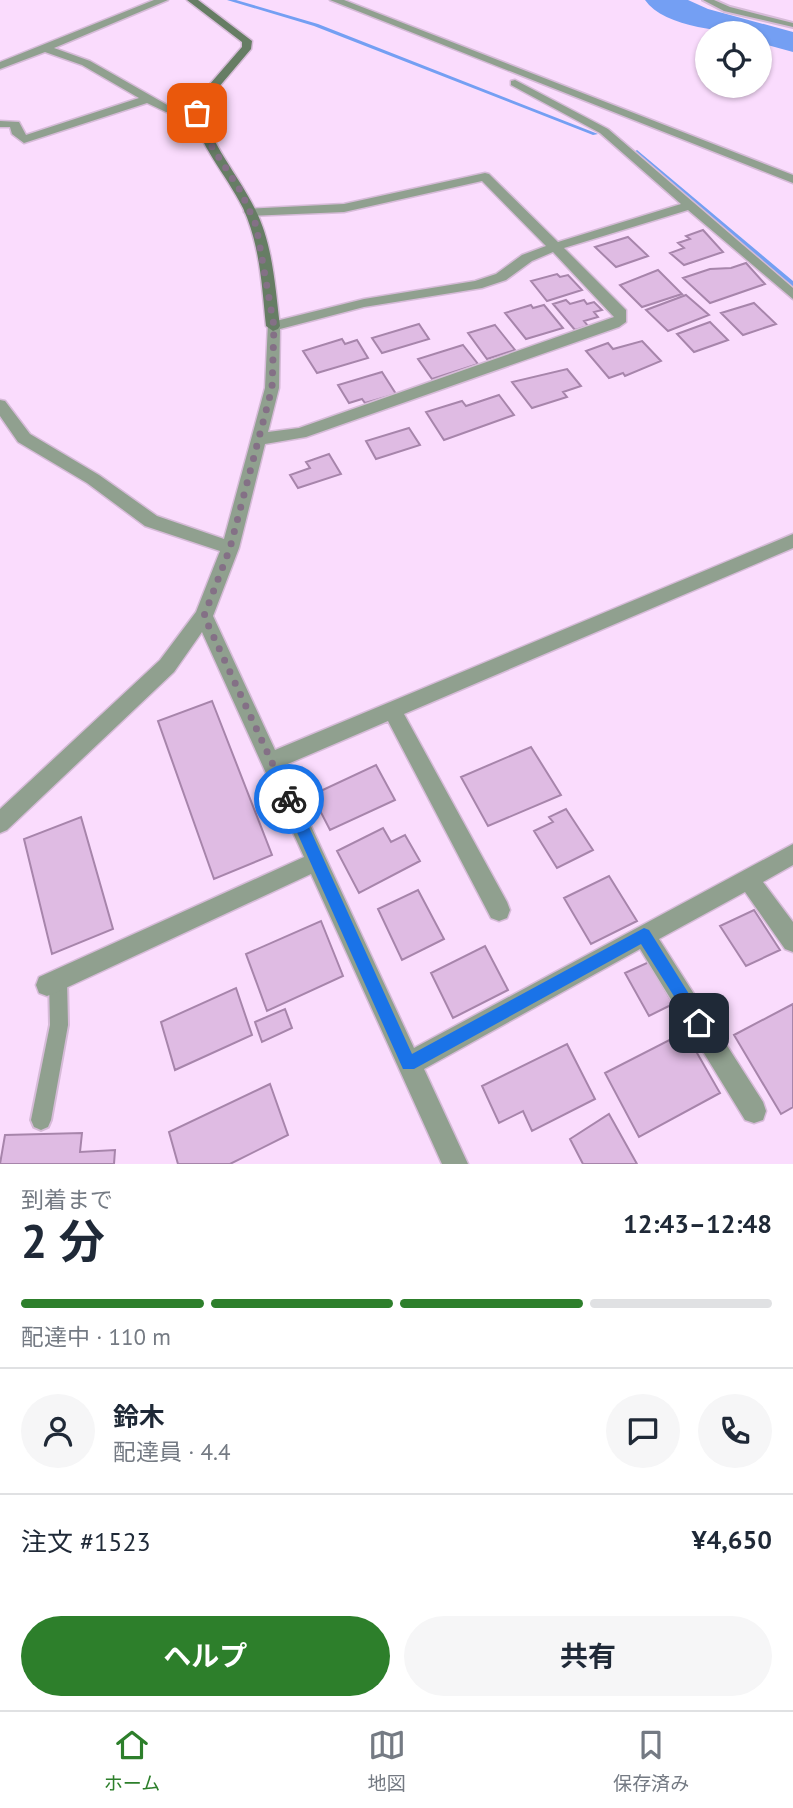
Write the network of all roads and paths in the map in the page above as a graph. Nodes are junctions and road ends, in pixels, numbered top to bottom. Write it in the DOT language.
graph roads {
  1 [pos="163,0"];
  2 [pos="192,0"];
  3 [pos="335,0"];
  4 [pos="707,0"];
  5 [pos="793,25"];
  6 [pos="45,48"];
  7 [pos="477,58"];
  8 [pos="0,66"];
  9 [pos="148,99"];
  10 [pos="197,113"];
  11 [pos="0,124"];
  12 [pos="793,179"];
  13 [pos="689,206"];
  14 [pos="250,212"];
  15 [pos="555,247"];
  16 [pos="793,295"];
  17 [pos="274,326"];
  18 [pos="0,405"];
  19 [pos="258,439"];
  20 [pos="793,541"];
  21 [pos="230,548"];
  22 [pos="204,616"];
  23 [pos="391,710"];
  24 [pos="272,761"];
  25 [pos="0,822"];
  26 [pos="793,854"];
  27 [pos="317,861"];
  28 [pos="748,878"];
  29 [pos="499,910"];
  30 [pos="644,935"];
  31 [pos="793,941"];
  32 [pos="53,983"];
  33 [pos="409,1064"];
  34 [pos="754,1111"];
  35 [pos="41,1120"];
  36 [pos="455,1164"];
  1 -- 6 [label="street"];
  2 -- 10 [label="street"];
  3 -- 7 [label="street"];
  4 -- 5 [label="lane"];
  6 -- 8 [label="street"];
  6 -- 9 [label="street"];
  7 -- 12 [label="street"];
  7 -- 13 [label="street"];
  9 -- 10 [label="street"];
  9 -- 11 [label="street"];
  10 -- 14 [label="street"];
  13 -- 15 [label="street"];
  13 -- 16 [label="street"];
  14 -- 15 [label="street"];
  14 -- 17 [label="street"];
  15 -- 17 [label="street"];
  15 -- 19 [label="street"];
  17 -- 19 [label="street"];
  18 -- 21 [label="street"];
  19 -- 21 [label="street"];
  20 -- 23 [label="street"];
  21 -- 22 [label="street"];
  22 -- 24 [label="street"];
  22 -- 25 [label="street"];
  23 -- 24 [label="street"];
  23 -- 29 [label="street"];
  24 -- 27 [label="street"];
  26 -- 28 [label="street"];
  27 -- 32 [label="street"];
  27 -- 33 [label="street"];
  28 -- 30 [label="street"];
  28 -- 31 [label="street"];
  30 -- 33 [label="street"];
  30 -- 34 [label="street"];
  32 -- 35 [label="lane"];
  33 -- 36 [label="street"];
}
